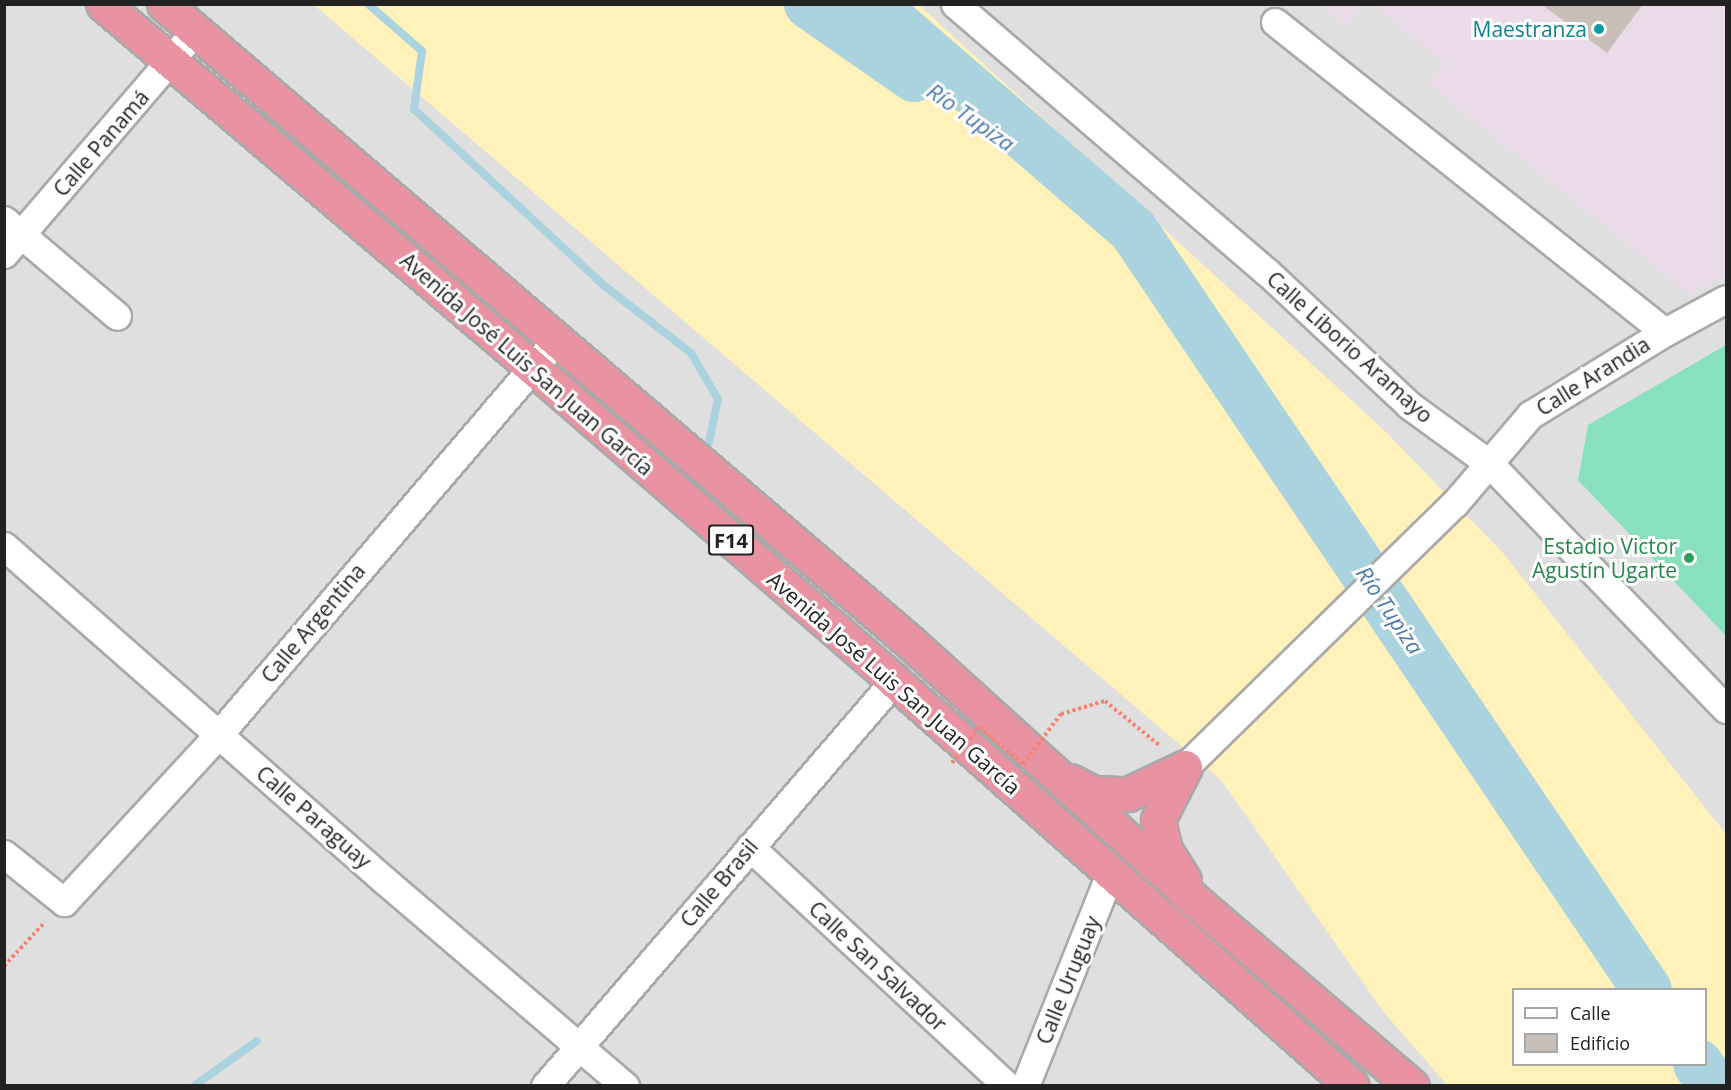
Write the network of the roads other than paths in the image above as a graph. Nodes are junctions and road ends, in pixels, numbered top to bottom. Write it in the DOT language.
graph roads {
  1 [pos="102,4"];
  2 [pos="164,4"];
  3 [pos="955,4"];
  4 [pos="1275,22"];
  5 [pos="195,31"];
  6 [pos="171,62"];
  7 [pos="10,236"];
  8 [pos="1726,299"];
  9 [pos="117,316"];
  10 [pos="1665,332"];
  11 [pos="557,339"];
  12 [pos="532,367"];
  13 [pos="1490,464"];
  14 [pos="4,546"];
  15 [pos="894,681"];
  16 [pos="1726,709"];
  17 [pos="219,734"];
  18 [pos="1185,767"];
  19 [pos="1053,773"];
  20 [pos="750,847"];
  21 [pos="4,854"];
  22 [pos="1110,874"];
  23 [pos="1201,906"];
  24 [pos="580,1046"];
  25 [pos="545,1086"];
  26 [pos="626,1086"];
  27 [pos="1007,1086"];
  28 [pos="1025,1086"];
  29 [pos="1352,1086"];
  30 [pos="1412,1086"];
  1 -- 6 [label="highway, Avenida José Luis San Juan García / F14"];
  2 -- 5 [label="highway, Avenida José Luis San Juan García / F14"];
  3 -- 13 [label="street, Calle Liborio Aramayo"];
  4 -- 10 [label="street"];
  5 -- 6 [label="street, Calle Panamá"];
  5 -- 11 [label="highway, Avenida José Luis San Juan García / F14"];
  6 -- 7 [label="street, Calle Panamá"];
  6 -- 12 [label="highway, Avenida José Luis San Juan García / F14"];
  7 -- 9 [label="street"];
  8 -- 10 [label="street, Calle Arandia"];
  10 -- 13 [label="street, Calle Arandia"];
  11 -- 12 [label="street, Calle Argentina"];
  11 -- 19 [label="highway, Avenida José Luis San Juan García / F14"];
  12 -- 15 [label="highway, Avenida José Luis San Juan García / F14"];
  12 -- 17 [label="street, Calle Argentina"];
  13 -- 16 [label="street, Calle Liborio Aramayo"];
  13 -- 18 [label="street, Calle Arandia"];
  14 -- 17 [label="street, Calle Paraguay"];
  15 -- 20 [label="street, Calle Brasil"];
  15 -- 22 [label="highway, Avenida José Luis San Juan García / F14"];
  17 -- 21 [label="street, Calle Argentina"];
  17 -- 24 [label="street, Calle Paraguay"];
  18 -- 19 [label="highway"];
  18 -- 23 [label="highway"];
  19 -- 23 [label="highway, Avenida José Luis San Juan García / F14"];
  20 -- 24 [label="street, Calle Brasil"];
  20 -- 27 [label="street, Calle San Salvador"];
  22 -- 28 [label="street, Calle Uruguay"];
  22 -- 29 [label="highway, Avenida José Luis San Juan García / F14"];
  23 -- 30 [label="highway, Avenida José Luis San Juan García / F14"];
  24 -- 25 [label="street, Calle Brasil"];
  24 -- 26 [label="street, Calle Paraguay"];
}
